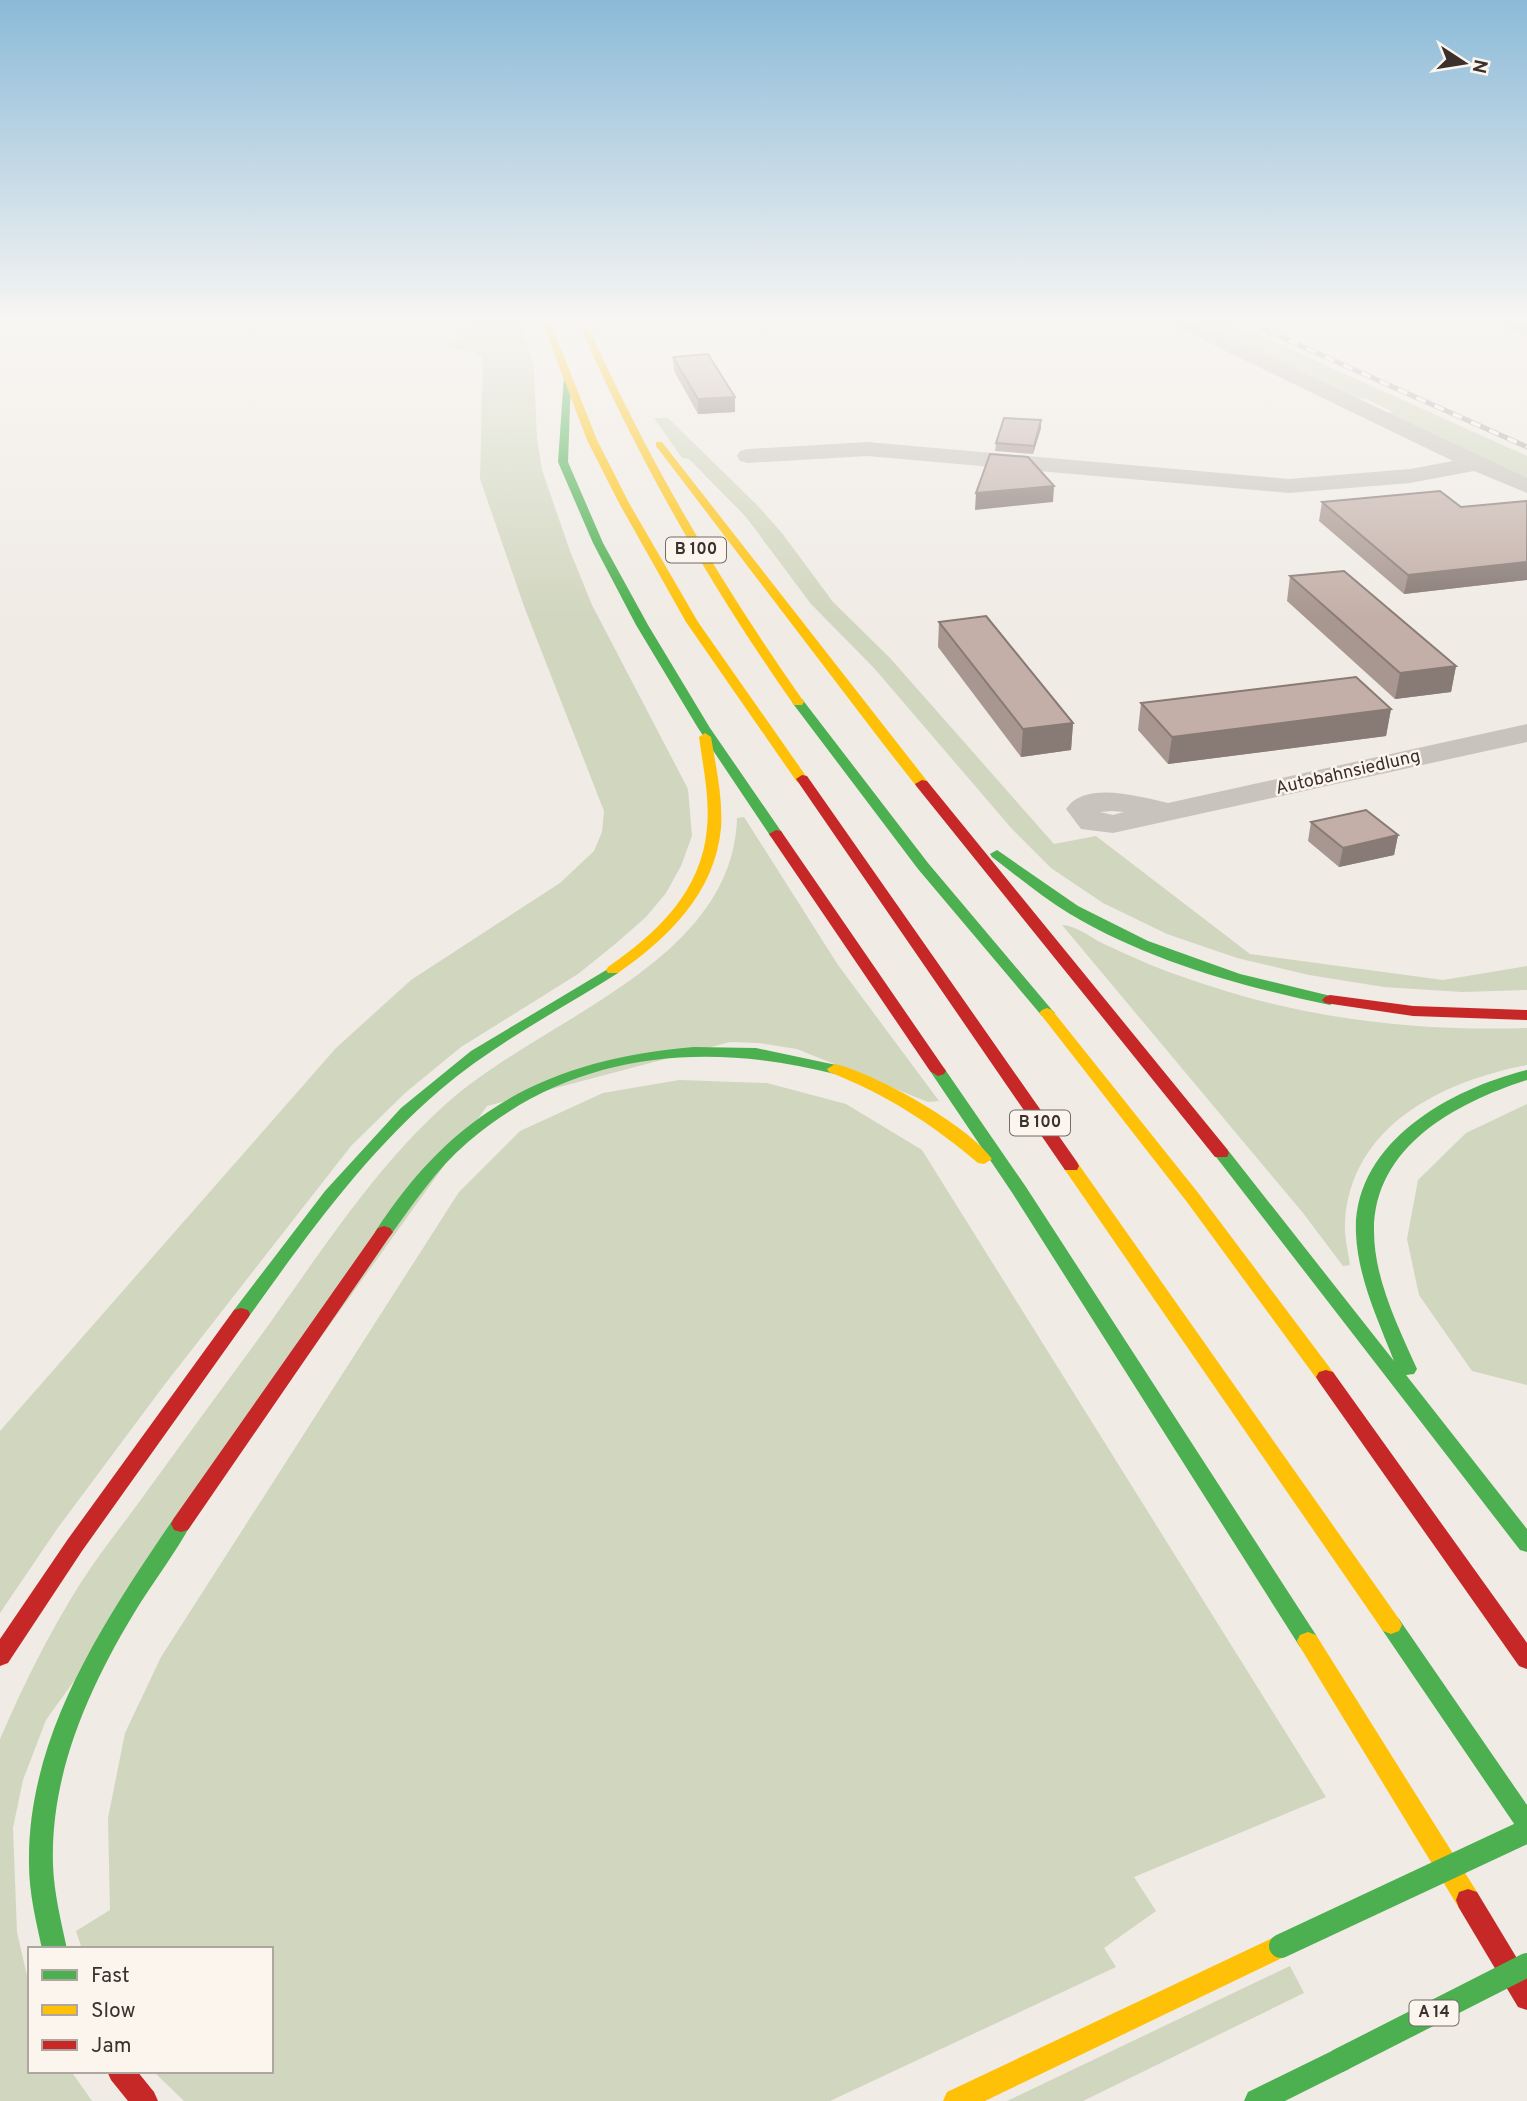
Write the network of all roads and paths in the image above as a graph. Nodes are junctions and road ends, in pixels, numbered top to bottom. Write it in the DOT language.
graph roads {
  1 [pos="565,422"];
  2 [pos="585,422"];
  3 [pos="626,422"];
  4 [pos="640,422"];
  5 [pos="1389,422"];
  6 [pos="748,456"];
  7 [pos="1476,464"];
  8 [pos="1527,486"];
  9 [pos="704,728"];
  10 [pos="1527,733"];
  11 [pos="1169,812"];
  12 [pos="948,817"];
  13 [pos="1527,1015"];
  14 [pos="1527,1075"];
  15 [pos="1020,1191"];
  16 [pos="1424,1410"];
  17 [pos="1527,1544"];
  18 [pos="0,1657"];
  19 [pos="1527,1660"];
  20 [pos="1527,1824"];
  21 [pos="1527,1831"];
  22 [pos="54,1947"];
  23 [pos="1527,1965"];
  24 [pos="1527,1998"];
  25 [pos="122,2073"];
  26 [pos="145,2101"];
  27 [pos="956,2101"];
  28 [pos="1257,2101"];
  1 -- 9 [label="highway"];
  2 -- 20 [label="highway, B 100"];
  3 -- 19 [label="highway, B 100"];
  4 -- 12 [label="highway"];
  5 -- 7 [label="street"];
  6 -- 7 [label="street"];
  7 -- 8 [label="street"];
  9 -- 15 [label="highway"];
  9 -- 18 [label="highway"];
  10 -- 11 [label="street, Autobahnsiedlung"];
  12 -- 13 [label="highway"];
  12 -- 16 [label="highway"];
  14 -- 16 [label="highway"];
  15 -- 22 [label="highway"];
  15 -- 24 [label="highway"];
  16 -- 17 [label="highway"];
  21 -- 27 [label="highway, bridge"];
  23 -- 28 [label="highway, A 14, bridge"];
  25 -- 26 [label="highway"];
}
